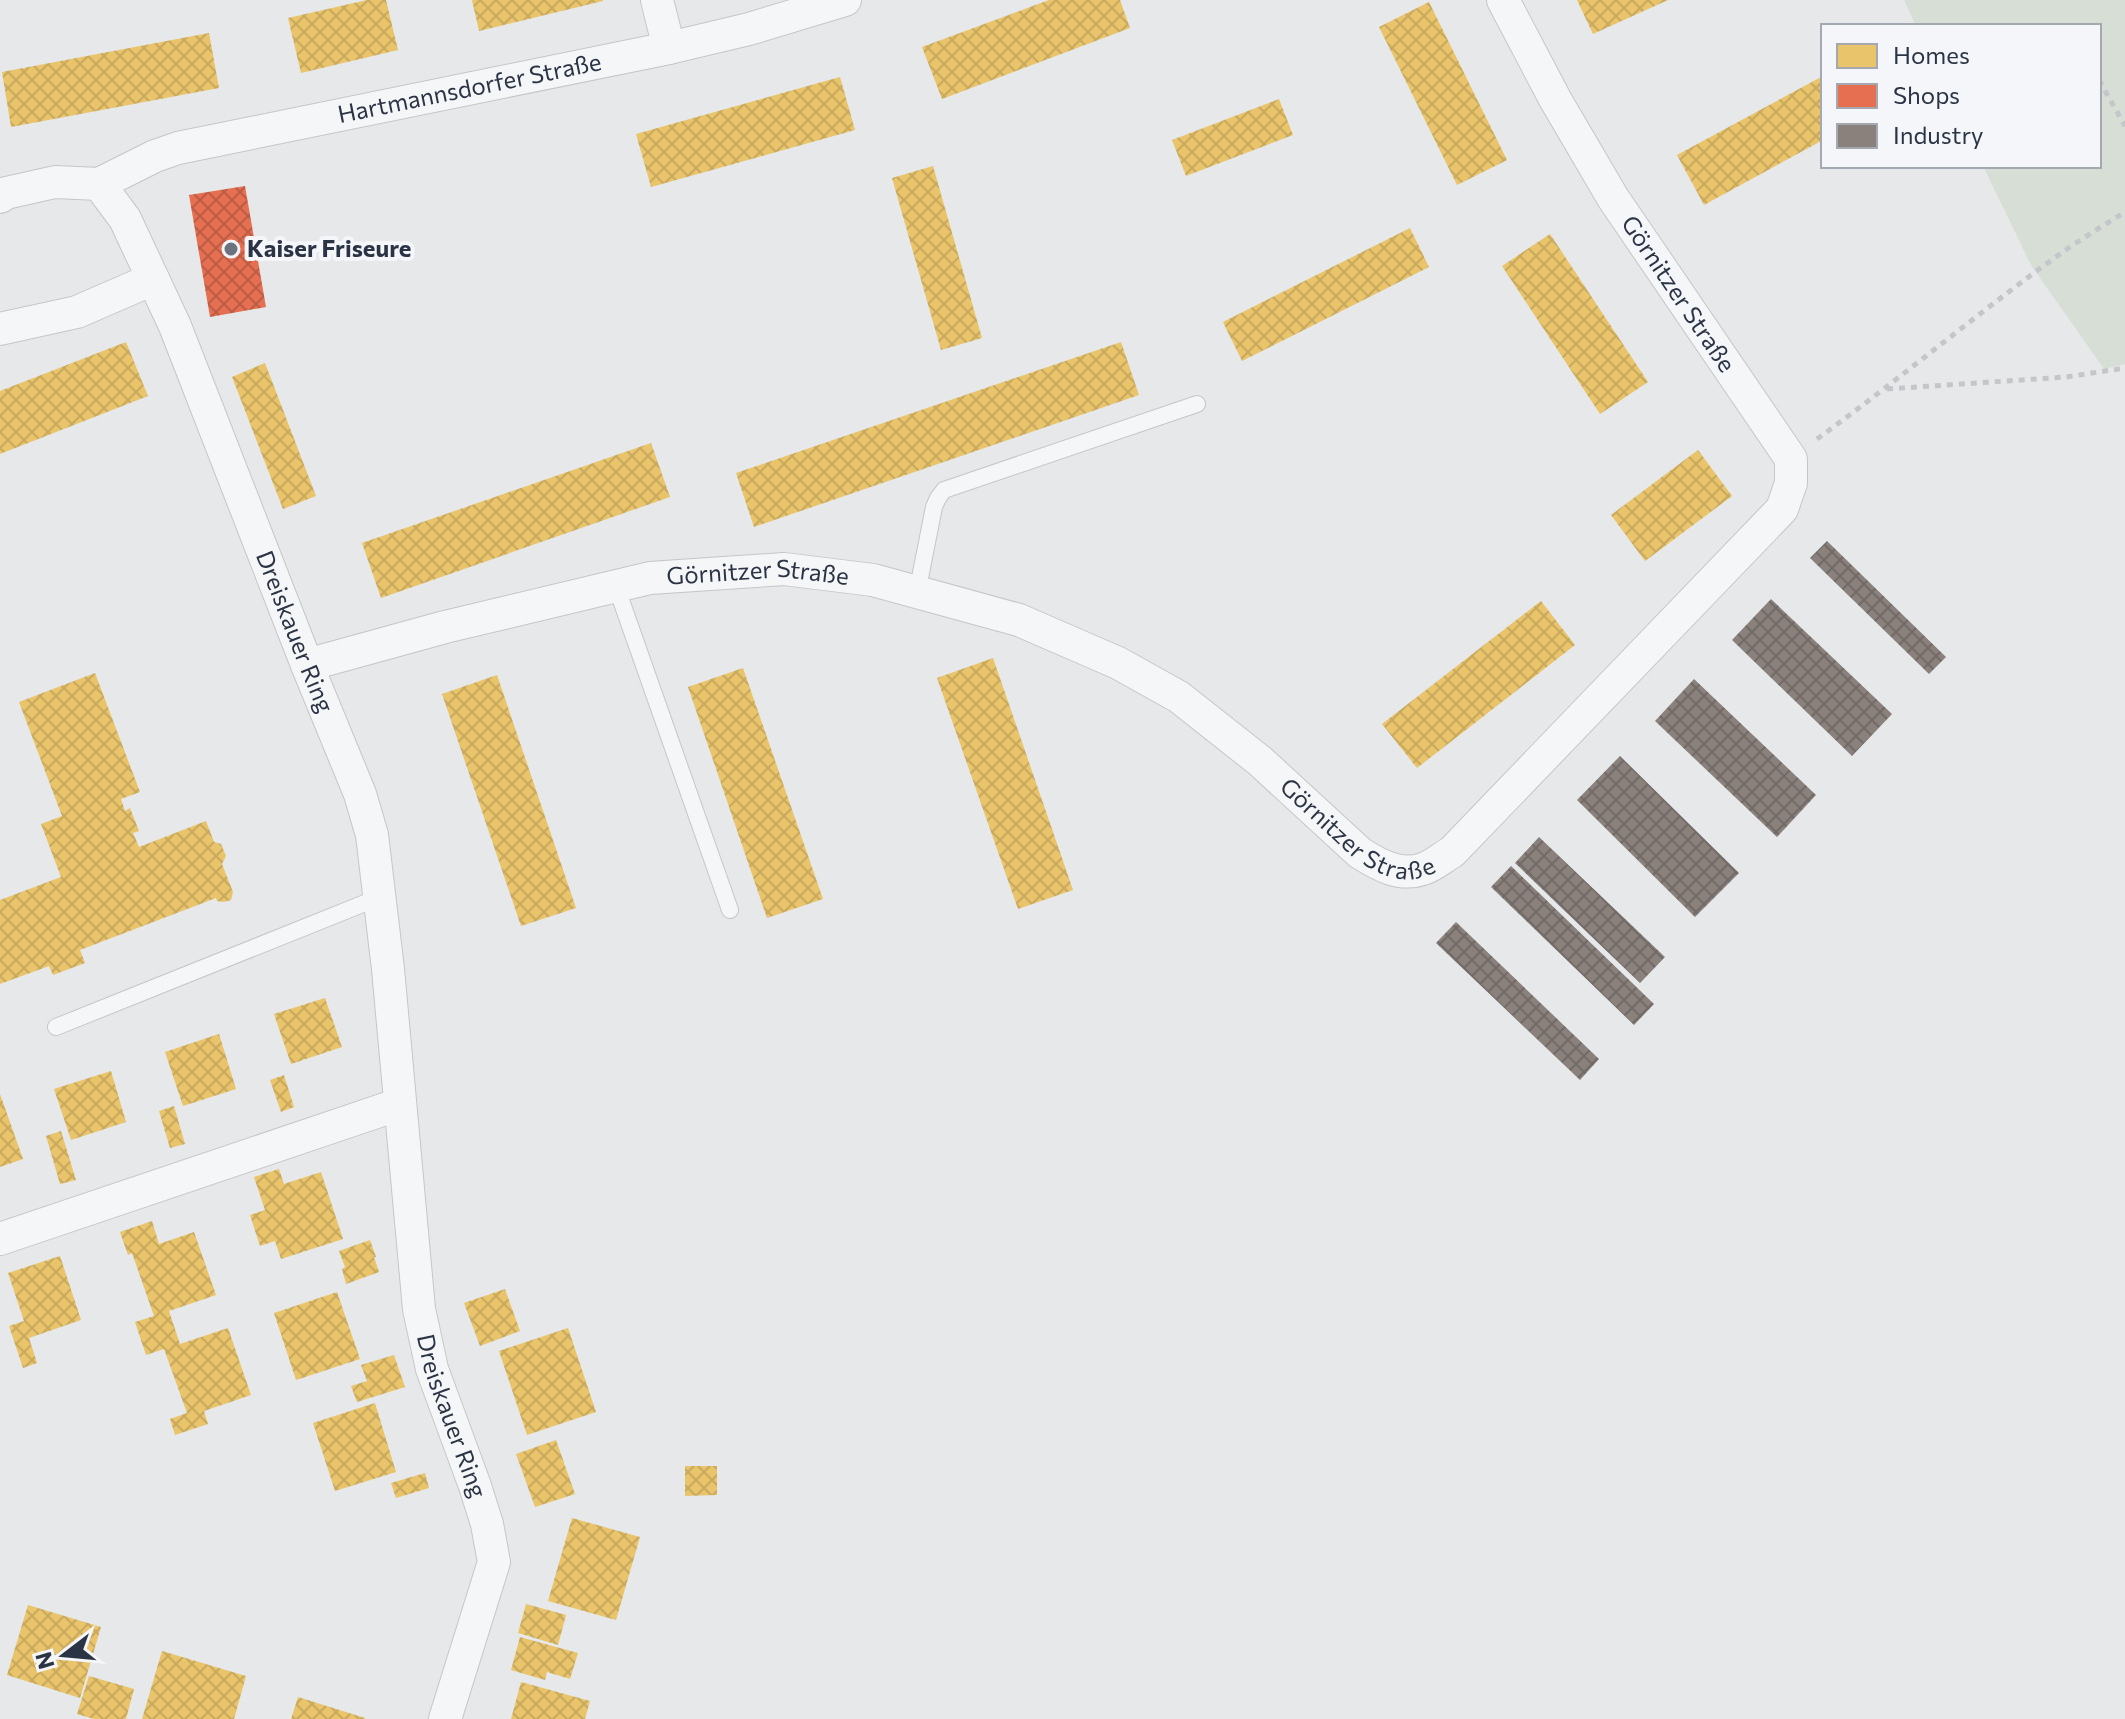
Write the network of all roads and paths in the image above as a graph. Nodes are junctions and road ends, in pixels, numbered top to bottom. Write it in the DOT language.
graph roads {
  1 [pos="657,0"];
  2 [pos="845,0"];
  3 [pos="1503,0"];
  4 [pos="669,48"];
  5 [pos="2101,84"];
  6 [pos="2125,126"];
  7 [pos="99,184"];
  8 [pos="0,197"];
  9 [pos="2125,212"];
  10 [pos="153,279"];
  11 [pos="0,329"];
  12 [pos="2125,368"];
  13 [pos="1885,389"];
  14 [pos="1197,404"];
  15 [pos="1791,459"];
  16 [pos="616,586"];
  17 [pos="917,593"];
  18 [pos="307,665"];
  19 [pos="380,897"];
  20 [pos="730,910"];
  21 [pos="56,1027"];
  22 [pos="400,1104"];
  23 [pos="0,1239"];
  24 [pos="445,1719"];
  1 -- 4 [label="street"];
  2 -- 4 [label="street, Hartmannsdorfer Straße"];
  3 -- 15 [label="street, Görnitzer Straße"];
  4 -- 7 [label="street, Hartmannsdorfer Straße"];
  5 -- 6 [label="path"];
  7 -- 8 [label="street"];
  7 -- 10 [label="street, Dreiskauer Ring"];
  9 -- 13 [label="path"];
  10 -- 11 [label="street"];
  10 -- 18 [label="street, Dreiskauer Ring"];
  12 -- 13 [label="path"];
  13 -- 15 [label="path"];
  14 -- 17 [label="lane"];
  15 -- 17 [label="street, Görnitzer Straße"];
  16 -- 17 [label="street, Görnitzer Straße"];
  16 -- 18 [label="street, Görnitzer Straße"];
  16 -- 20 [label="lane"];
  18 -- 19 [label="street, Dreiskauer Ring"];
  19 -- 21 [label="lane"];
  19 -- 22 [label="street, Dreiskauer Ring"];
  22 -- 23 [label="street"];
  22 -- 24 [label="street, Dreiskauer Ring"];
}
